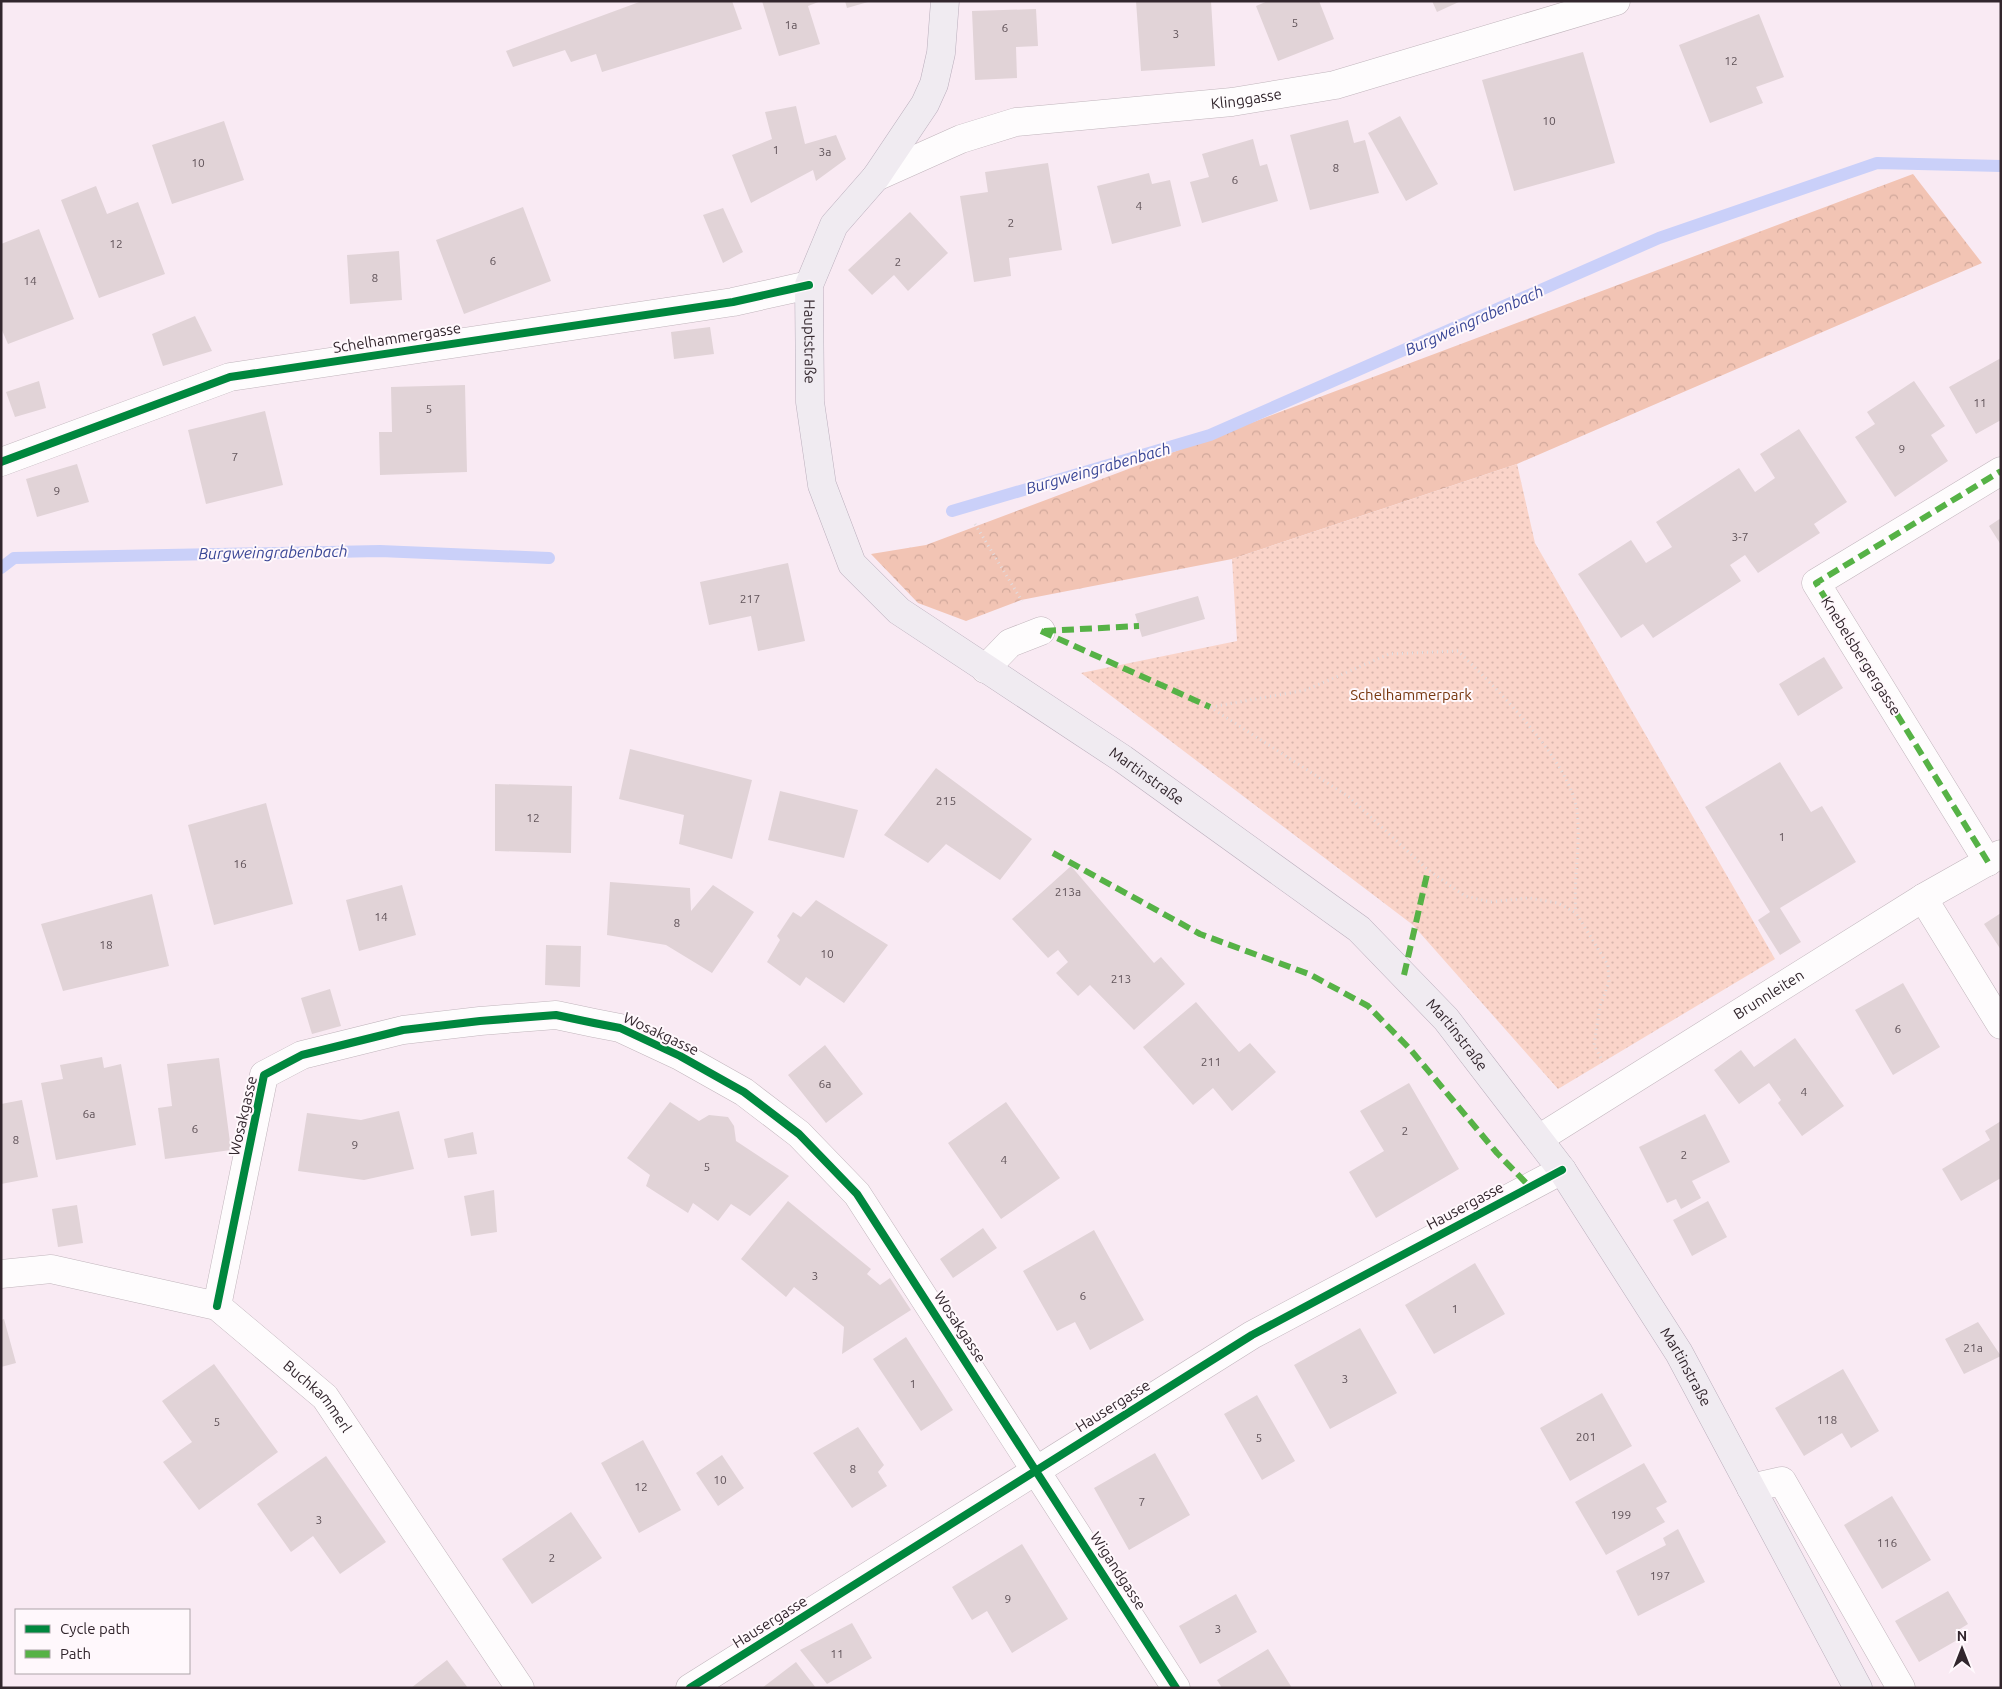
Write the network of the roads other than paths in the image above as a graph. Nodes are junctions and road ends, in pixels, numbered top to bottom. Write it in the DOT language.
graph roads {
  1 [pos="945,1"];
  2 [pos="1616,1"];
  3 [pos="876,177"];
  4 [pos="809,285"];
  5 [pos="1,462"];
  6 [pos="2001,471"];
  7 [pos="852,564"];
  8 [pos="1040,631"];
  9 [pos="985,669"];
  10 [pos="1994,858"];
  11 [pos="1923,898"];
  12 [pos="2001,1025"];
  13 [pos="1540,1138"];
  14 [pos="1562,1170"];
  15 [pos="1,1274"];
  16 [pos="217,1306"];
  17 [pos="1036,1470"];
  18 [pos="1751,1488"];
  19 [pos="520,1688"];
  20 [pos="690,1688"];
  21 [pos="1176,1688"];
  22 [pos="1858,1688"];
  23 [pos="1901,1688"];
  1 -- 3 [label="main road, Hauptstraße"];
  2 -- 3 [label="street, Klinggasse"];
  3 -- 4 [label="main road, Hauptstraße"];
  4 -- 5 [label="street, Schelhammergasse"];
  4 -- 7 [label="main road, Hauptstraße"];
  6 -- 10 [label="street, Knebelsbergergasse"];
  7 -- 9 [label="main road, Martinstraße"];
  8 -- 9 [label="street"];
  9 -- 13 [label="main road, Martinstraße"];
  10 -- 11 [label="street, Brunnleiten"];
  11 -- 12 [label="street"];
  11 -- 13 [label="street, Brunnleiten"];
  13 -- 14 [label="main road, Martinstraße"];
  14 -- 17 [label="street, Hausergasse"];
  14 -- 18 [label="main road, Martinstraße"];
  15 -- 16 [label="street, Buchkammerl"];
  16 -- 17 [label="street, Wosakgasse"];
  16 -- 19 [label="street, Buchkammerl"];
  17 -- 20 [label="street, Hausergasse"];
  17 -- 21 [label="street, Wigandgasse"];
  18 -- 22 [label="main road, Martinstraße"];
  18 -- 23 [label="street"];
}
